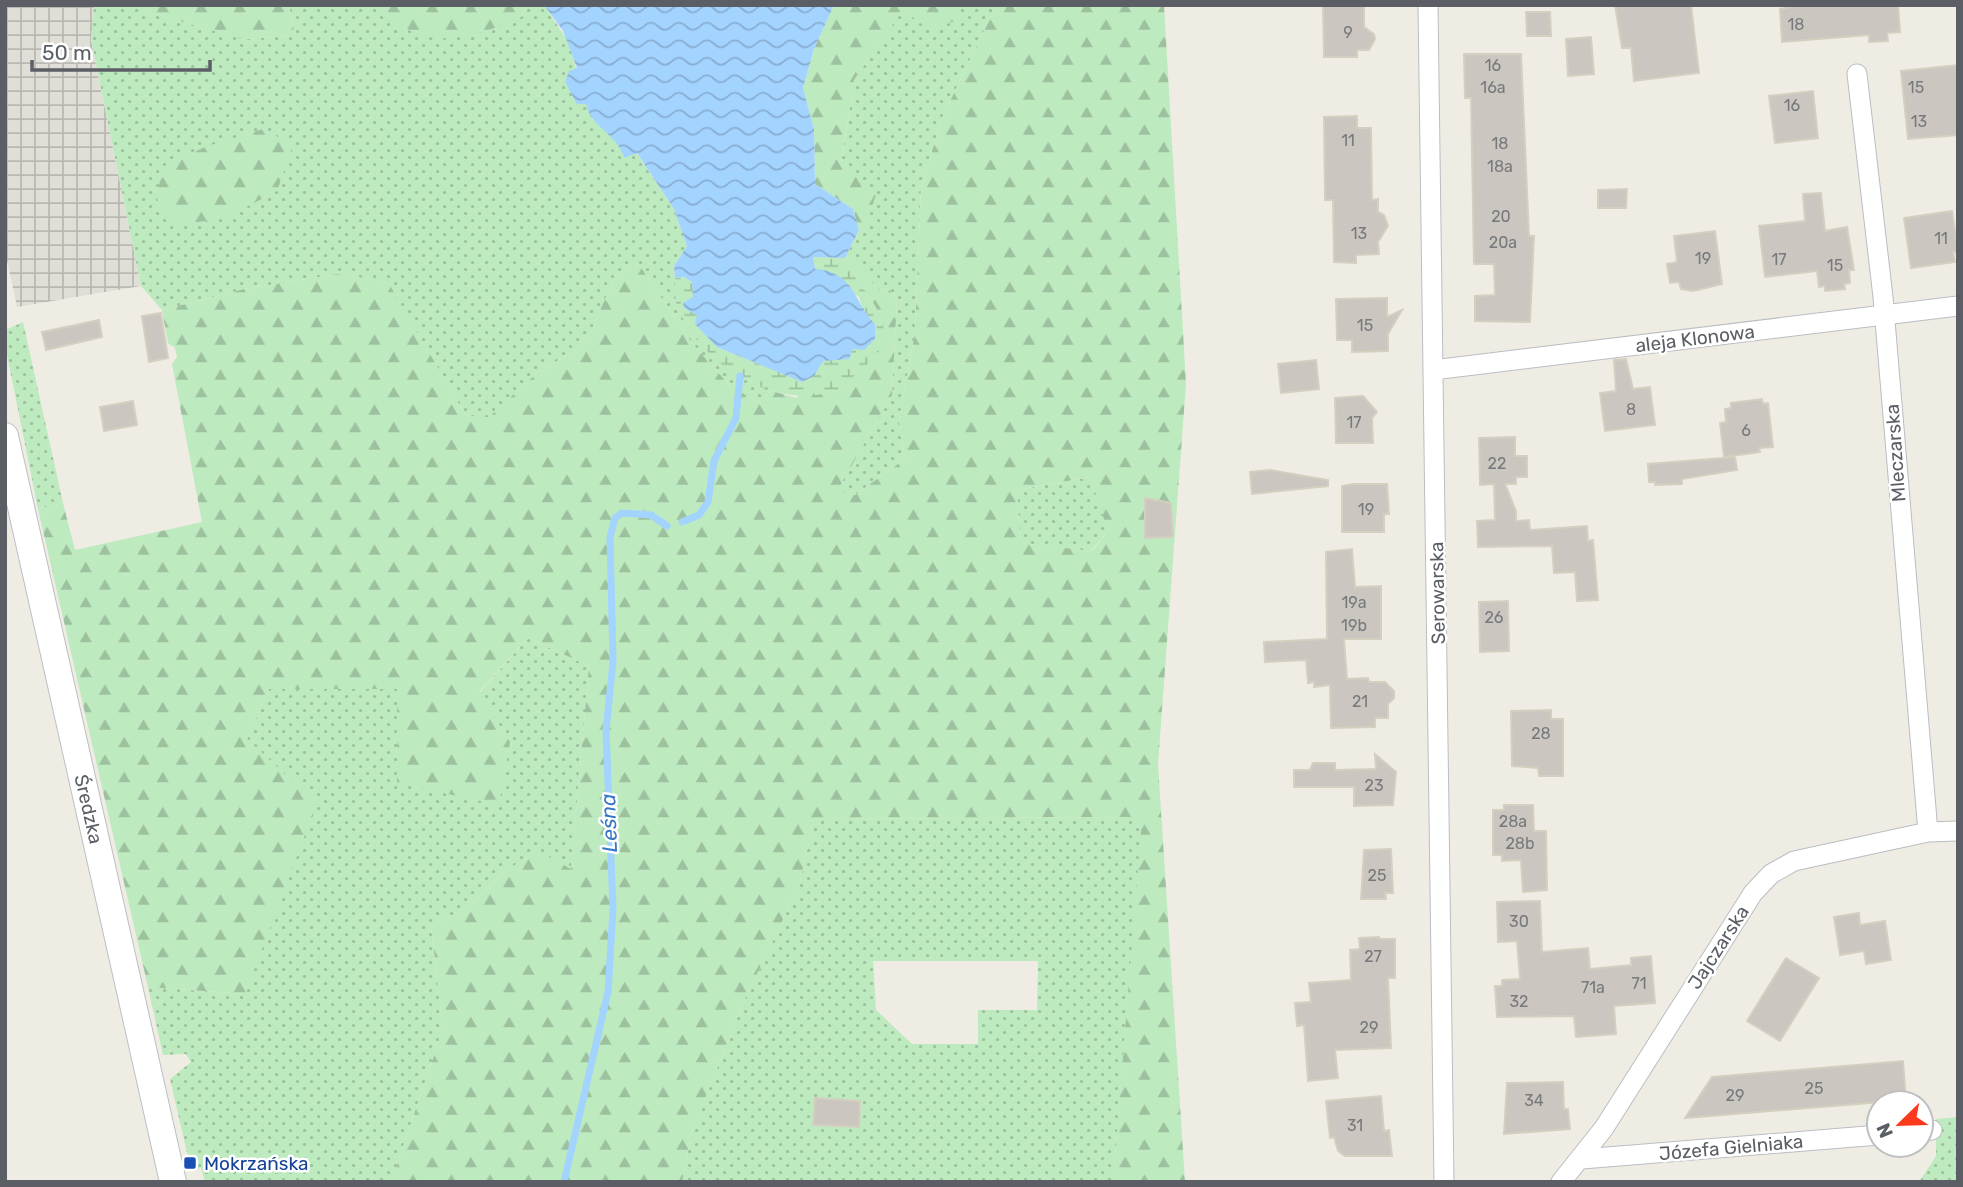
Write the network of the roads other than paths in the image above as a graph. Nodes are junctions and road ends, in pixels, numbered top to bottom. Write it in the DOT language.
graph roads {
  1 [pos="1428,5"];
  2 [pos="1857,74"];
  3 [pos="1958,306"];
  4 [pos="1884,315"];
  5 [pos="1433,370"];
  6 [pos="5,436"];
  7 [pos="1958,831"];
  8 [pos="1928,832"];
  9 [pos="1865,1136"];
  10 [pos="1582,1159"];
  11 [pos="173,1182"];
  12 [pos="1444,1182"];
  13 [pos="1561,1182"];
  1 -- 5 [label="street, Serowarska"];
  2 -- 4 [label="street, Mleczarska"];
  3 -- 4 [label="street, aleja Klonowa"];
  4 -- 5 [label="street, aleja Klonowa"];
  4 -- 8 [label="street, Mleczarska"];
  5 -- 12 [label="street, Serowarska"];
  6 -- 11 [label="main road, Średzka"];
  7 -- 8 [label="street, Jajczarska"];
  8 -- 10 [label="street, Jajczarska"];
  9 -- 10 [label="street, Józefa Gielniaka"];
  10 -- 13 [label="street, Jajczarska"];
}
